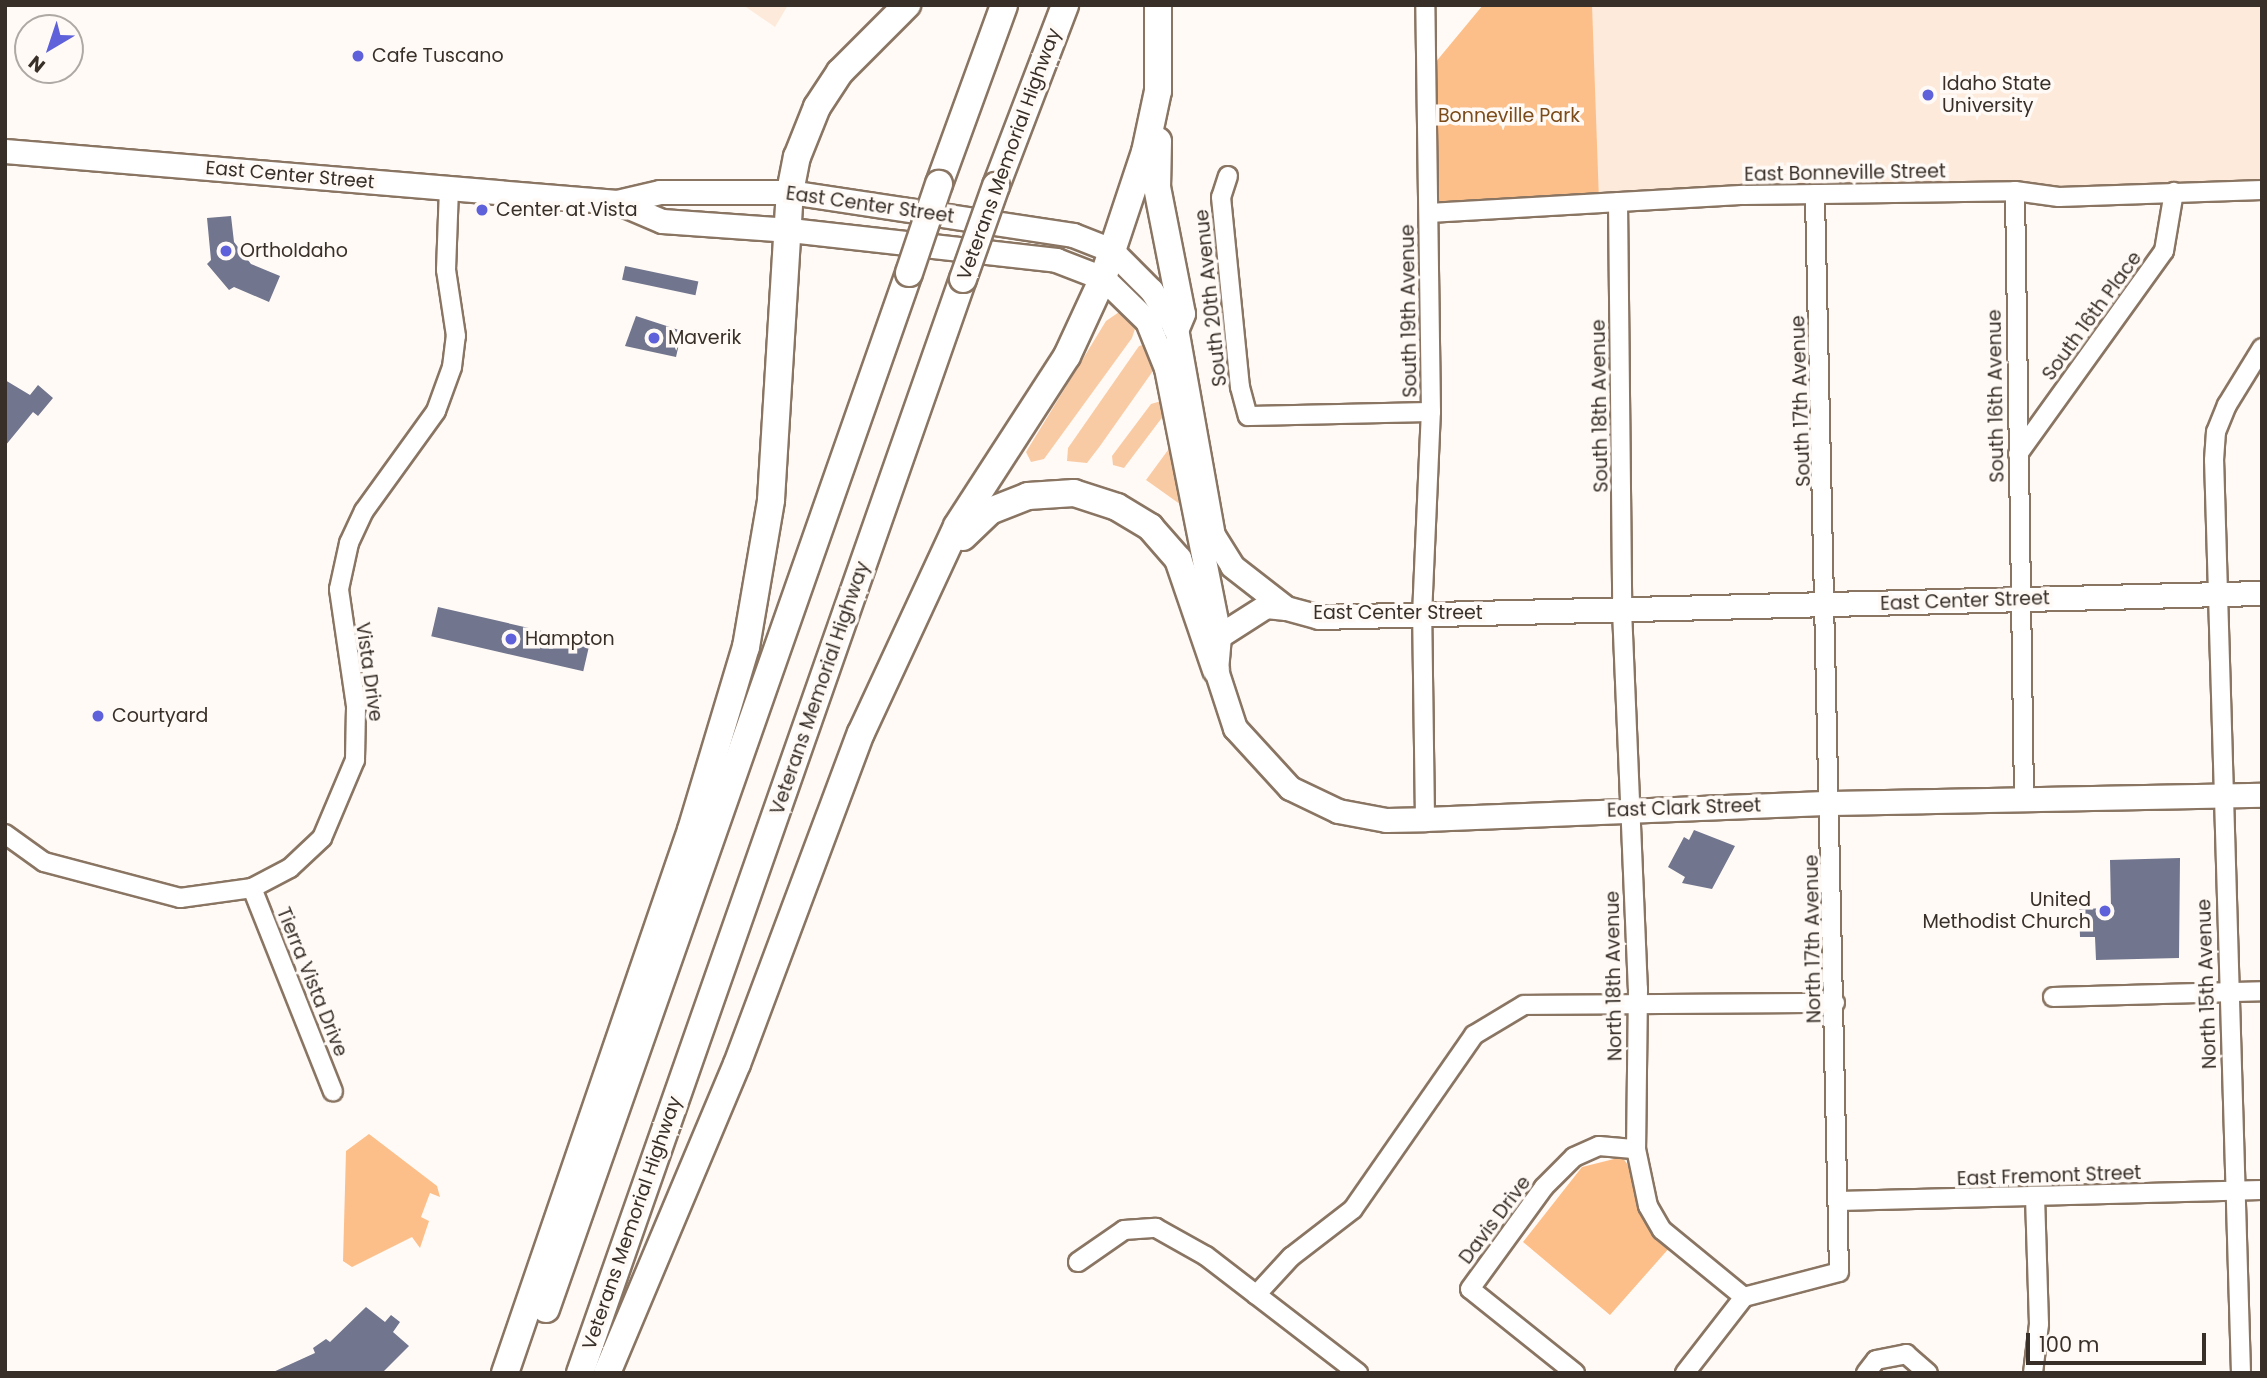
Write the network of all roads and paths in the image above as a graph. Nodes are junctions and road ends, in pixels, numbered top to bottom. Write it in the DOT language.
graph roads {
  1 [pos="907,5"];
  2 [pos="1004,5"];
  3 [pos="1065,5"];
  4 [pos="1158,5"];
  5 [pos="1425,5"];
  6 [pos="1158,90"];
  7 [pos="5,151"];
  8 [pos="1228,176"];
  9 [pos="449,189"];
  10 [pos="2262,190"];
  11 [pos="2015,191"];
  12 [pos="790,192"];
  13 [pos="2174,192"];
  14 [pos="1815,194"];
  15 [pos="1618,201"];
  16 [pos="617,202"];
  17 [pos="1429,212"];
  18 [pos="790,229"];
  19 [pos="1111,250"];
  20 [pos="1103,278"];
  21 [pos="1176,328"];
  22 [pos="2262,348"];
  23 [pos="1431,412"];
  24 [pos="2018,454"];
  25 [pos="938,568"];
  26 [pos="2262,593"];
  27 [pos="2219,594"];
  28 [pos="2022,600"];
  29 [pos="1828,606"];
  30 [pos="1286,608"];
  31 [pos="1622,610"];
  32 [pos="1422,616"];
  33 [pos="1219,636"];
  34 [pos="1216,670"];
  35 [pos="2262,795"];
  36 [pos="2024,797"];
  37 [pos="2222,797"];
  38 [pos="1831,803"];
  39 [pos="1631,810"];
  40 [pos="1425,819"];
  41 [pos="5,834"];
  42 [pos="252,888"];
  43 [pos="2262,991"];
  44 [pos="2228,992"];
  45 [pos="2053,997"];
  46 [pos="1835,1003"];
  47 [pos="1638,1008"];
  48 [pos="332,1092"];
  49 [pos="1636,1149"];
  50 [pos="2262,1190"];
  51 [pos="2235,1191"];
  52 [pos="2035,1197"];
  53 [pos="1838,1201"];
  54 [pos="1077,1262"];
  55 [pos="1256,1295"];
  56 [pos="1744,1297"];
  57 [pos="505,1373"];
  58 [pos="523,1373"];
  59 [pos="580,1373"];
  60 [pos="607,1373"];
  61 [pos="1358,1373"];
  62 [pos="1575,1373"];
  63 [pos="1685,1373"];
  64 [pos="1866,1373"];
  65 [pos="1928,1373"];
  66 [pos="2033,1373"];
  67 [pos="2241,1373"];
  1 -- 12 [label="highway"];
  2 -- 58 [label="highway, bridge"];
  3 -- 59 [label="highway, Veterans Memorial Highway, bridge"];
  4 -- 6 [label="highway"];
  5 -- 17 [label="street, South 19th Avenue"];
  6 -- 19 [label="highway"];
  6 -- 21 [label="highway"];
  7 -- 9 [label="main road, East Center Street"];
  8 -- 23 [label="street, South 20th Avenue"];
  9 -- 16 [label="main road, East Center Street"];
  9 -- 42 [label="street, Vista Drive"];
  10 -- 13 [label="street, East Bonneville Street"];
  11 -- 13 [label="street, East Bonneville Street"];
  11 -- 14 [label="street, East Bonneville Street"];
  11 -- 24 [label="street, South 16th Avenue"];
  12 -- 16 [label="main road, East Center Street"];
  12 -- 18 [label="highway"];
  12 -- 19 [label="main road, East Center Street"];
  13 -- 24 [label="street, South 16th Place"];
  14 -- 15 [label="street, East Bonneville Street"];
  14 -- 29 [label="street, South 17th Avenue"];
  15 -- 17 [label="street, East Bonneville Street"];
  15 -- 31 [label="street, South 18th Avenue"];
  16 -- 18 [label="main road, East Center Street"];
  17 -- 23 [label="street, South 19th Avenue"];
  18 -- 20 [label="main road, East Center Street"];
  18 -- 57 [label="highway"];
  19 -- 20 [label="highway"];
  19 -- 21 [label="main road, East Center Street"];
  20 -- 25 [label="highway"];
  20 -- 33 [label="main road, East Center Street"];
  21 -- 30 [label="main road, East Center Street"];
  22 -- 27 [label="street, North 15th Avenue"];
  23 -- 32 [label="street, South 19th Avenue"];
  24 -- 28 [label="street, South 16th Avenue"];
  25 -- 34 [label="highway"];
  25 -- 60 [label="highway"];
  26 -- 27 [label="main road, East Center Street"];
  27 -- 28 [label="main road, East Center Street"];
  27 -- 37 [label="street, North 15th Avenue"];
  28 -- 29 [label="main road, East Center Street"];
  28 -- 36 [label="street, South 16th Avenue"];
  29 -- 31 [label="main road, East Center Street"];
  29 -- 38 [label="street, North 17th Avenue"];
  30 -- 32 [label="main road, East Center Street"];
  30 -- 33 [label="main road"];
  31 -- 32 [label="main road, East Center Street"];
  31 -- 39 [label="street, North 18th Avenue"];
  32 -- 40 [label="street, South 19th Avenue"];
  33 -- 34 [label="main road, East Clark Street"];
  34 -- 40 [label="main road, East Clark Street"];
  35 -- 37 [label="main road, East Clark Street"];
  36 -- 37 [label="main road, East Clark Street"];
  36 -- 38 [label="main road, East Clark Street"];
  37 -- 44 [label="street, North 15th Avenue"];
  38 -- 39 [label="main road, East Clark Street"];
  38 -- 46 [label="street, North 17th Avenue"];
  39 -- 40 [label="main road, East Clark Street"];
  39 -- 47 [label="street, North 18th Avenue"];
  41 -- 42 [label="street, Vista Drive"];
  42 -- 48 [label="street, Tierra Vista Drive"];
  43 -- 44 [label="street"];
  44 -- 45 [label="street"];
  44 -- 51 [label="street, North 15th Avenue"];
  46 -- 47 [label="street"];
  46 -- 53 [label="street, North 17th Avenue"];
  47 -- 49 [label="street, North 18th Avenue"];
  47 -- 55 [label="street"];
  49 -- 56 [label="street, North 18th Avenue"];
  49 -- 62 [label="street, Davis Drive"];
  50 -- 51 [label="street, East Fremont Street"];
  51 -- 52 [label="street, East Fremont Street"];
  51 -- 67 [label="street, North 15th Avenue"];
  52 -- 53 [label="street, East Fremont Street"];
  52 -- 66 [label="street"];
  53 -- 56 [label="street, North 17th Avenue"];
  54 -- 55 [label="street"];
  55 -- 61 [label="street"];
  56 -- 63 [label="street"];
  64 -- 65 [label="street"];
}
